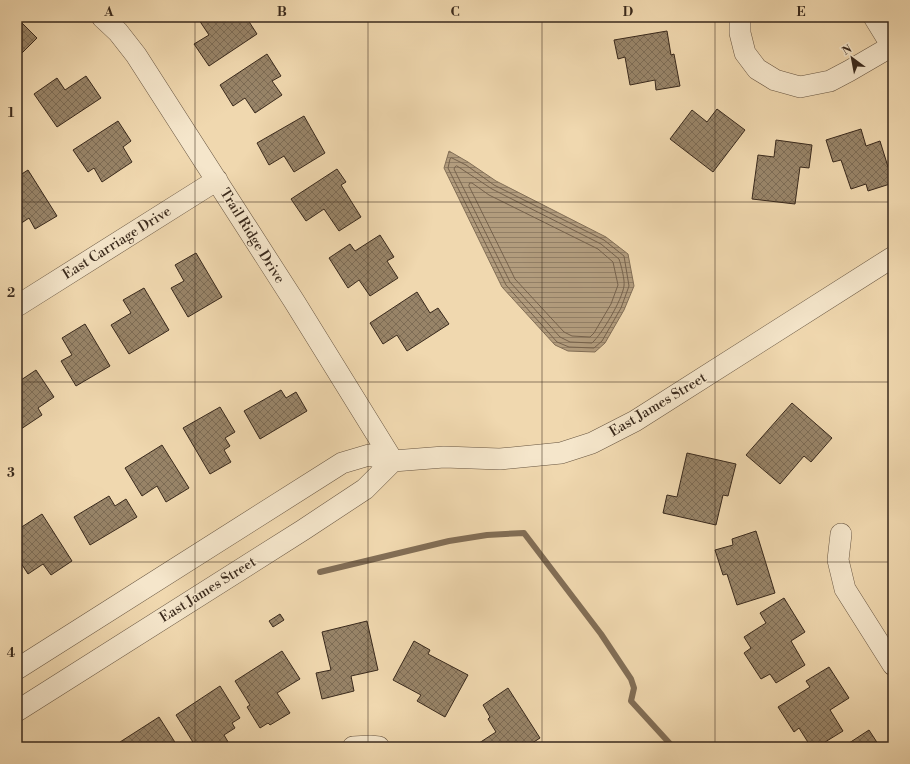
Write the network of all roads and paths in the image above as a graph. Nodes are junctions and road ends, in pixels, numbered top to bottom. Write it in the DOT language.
graph roads {
  1 [pos="102,17"];
  2 [pos="740,17"];
  3 [pos="874,17"];
  4 [pos="892,46"];
  5 [pos="217,180"];
  6 [pos="893,257"];
  7 [pos="17,306"];
  8 [pos="393,461"];
  9 [pos="841,534"];
  10 [pos="893,665"];
  11 [pos="17,669"];
  12 [pos="17,711"];
  13 [pos="354,747"];
  14 [pos="379,747"];
  1 -- 5 [label="street, Trail Ridge Drive"];
  2 -- 4 [label="street"];
  3 -- 4 [label="street"];
  5 -- 7 [label="street, East Carriage Drive"];
  5 -- 8 [label="street, Trail Ridge Drive"];
  6 -- 8 [label="street, East James Street"];
  8 -- 11 [label="street, East James Street"];
  8 -- 12 [label="street, East James Street"];
  9 -- 10 [label="street"];
  13 -- 14 [label="street"];
}
